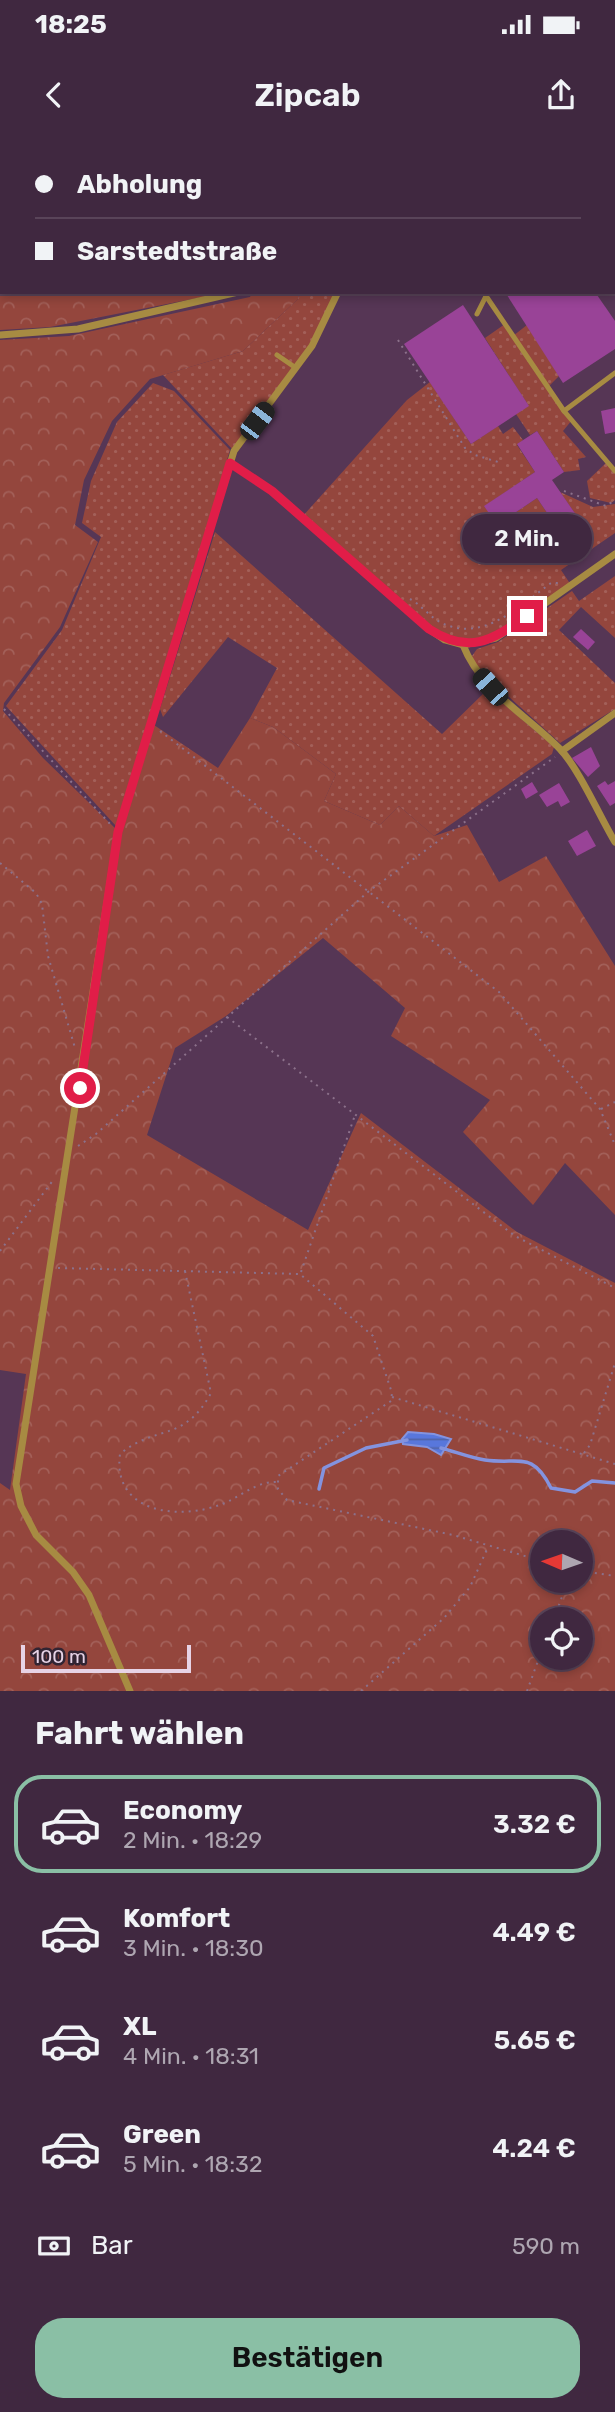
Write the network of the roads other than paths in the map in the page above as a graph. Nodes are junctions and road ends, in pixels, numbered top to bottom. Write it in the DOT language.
graph roads {
  1 [pos="229,294"];
  2 [pos="337,294"];
  3 [pos="484,294"];
  4 [pos="477,314"];
  5 [pos="0,335"];
  6 [pos="277,355"];
  7 [pos="296,368"];
  8 [pos="615,373"];
  9 [pos="564,411"];
  10 [pos="230,463"];
  11 [pos="615,471"];
  12 [pos="615,554"];
  13 [pos="463,645"];
  14 [pos="615,713"];
  15 [pos="562,751"];
  16 [pos="615,842"];
  17 [pos="130,1691"];
  1 -- 5 [label="street"];
  2 -- 7 [label="street"];
  3 -- 4 [label="lane"];
  3 -- 9 [label="lane"];
  6 -- 7 [label="lane"];
  7 -- 10 [label="street"];
  8 -- 9 [label="lane"];
  9 -- 11 [label="lane"];
  10 -- 13 [label="street"];
  10 -- 17 [label="street"];
  12 -- 13 [label="street"];
  13 -- 15 [label="street"];
  14 -- 15 [label="street"];
  15 -- 16 [label="street"];
}
